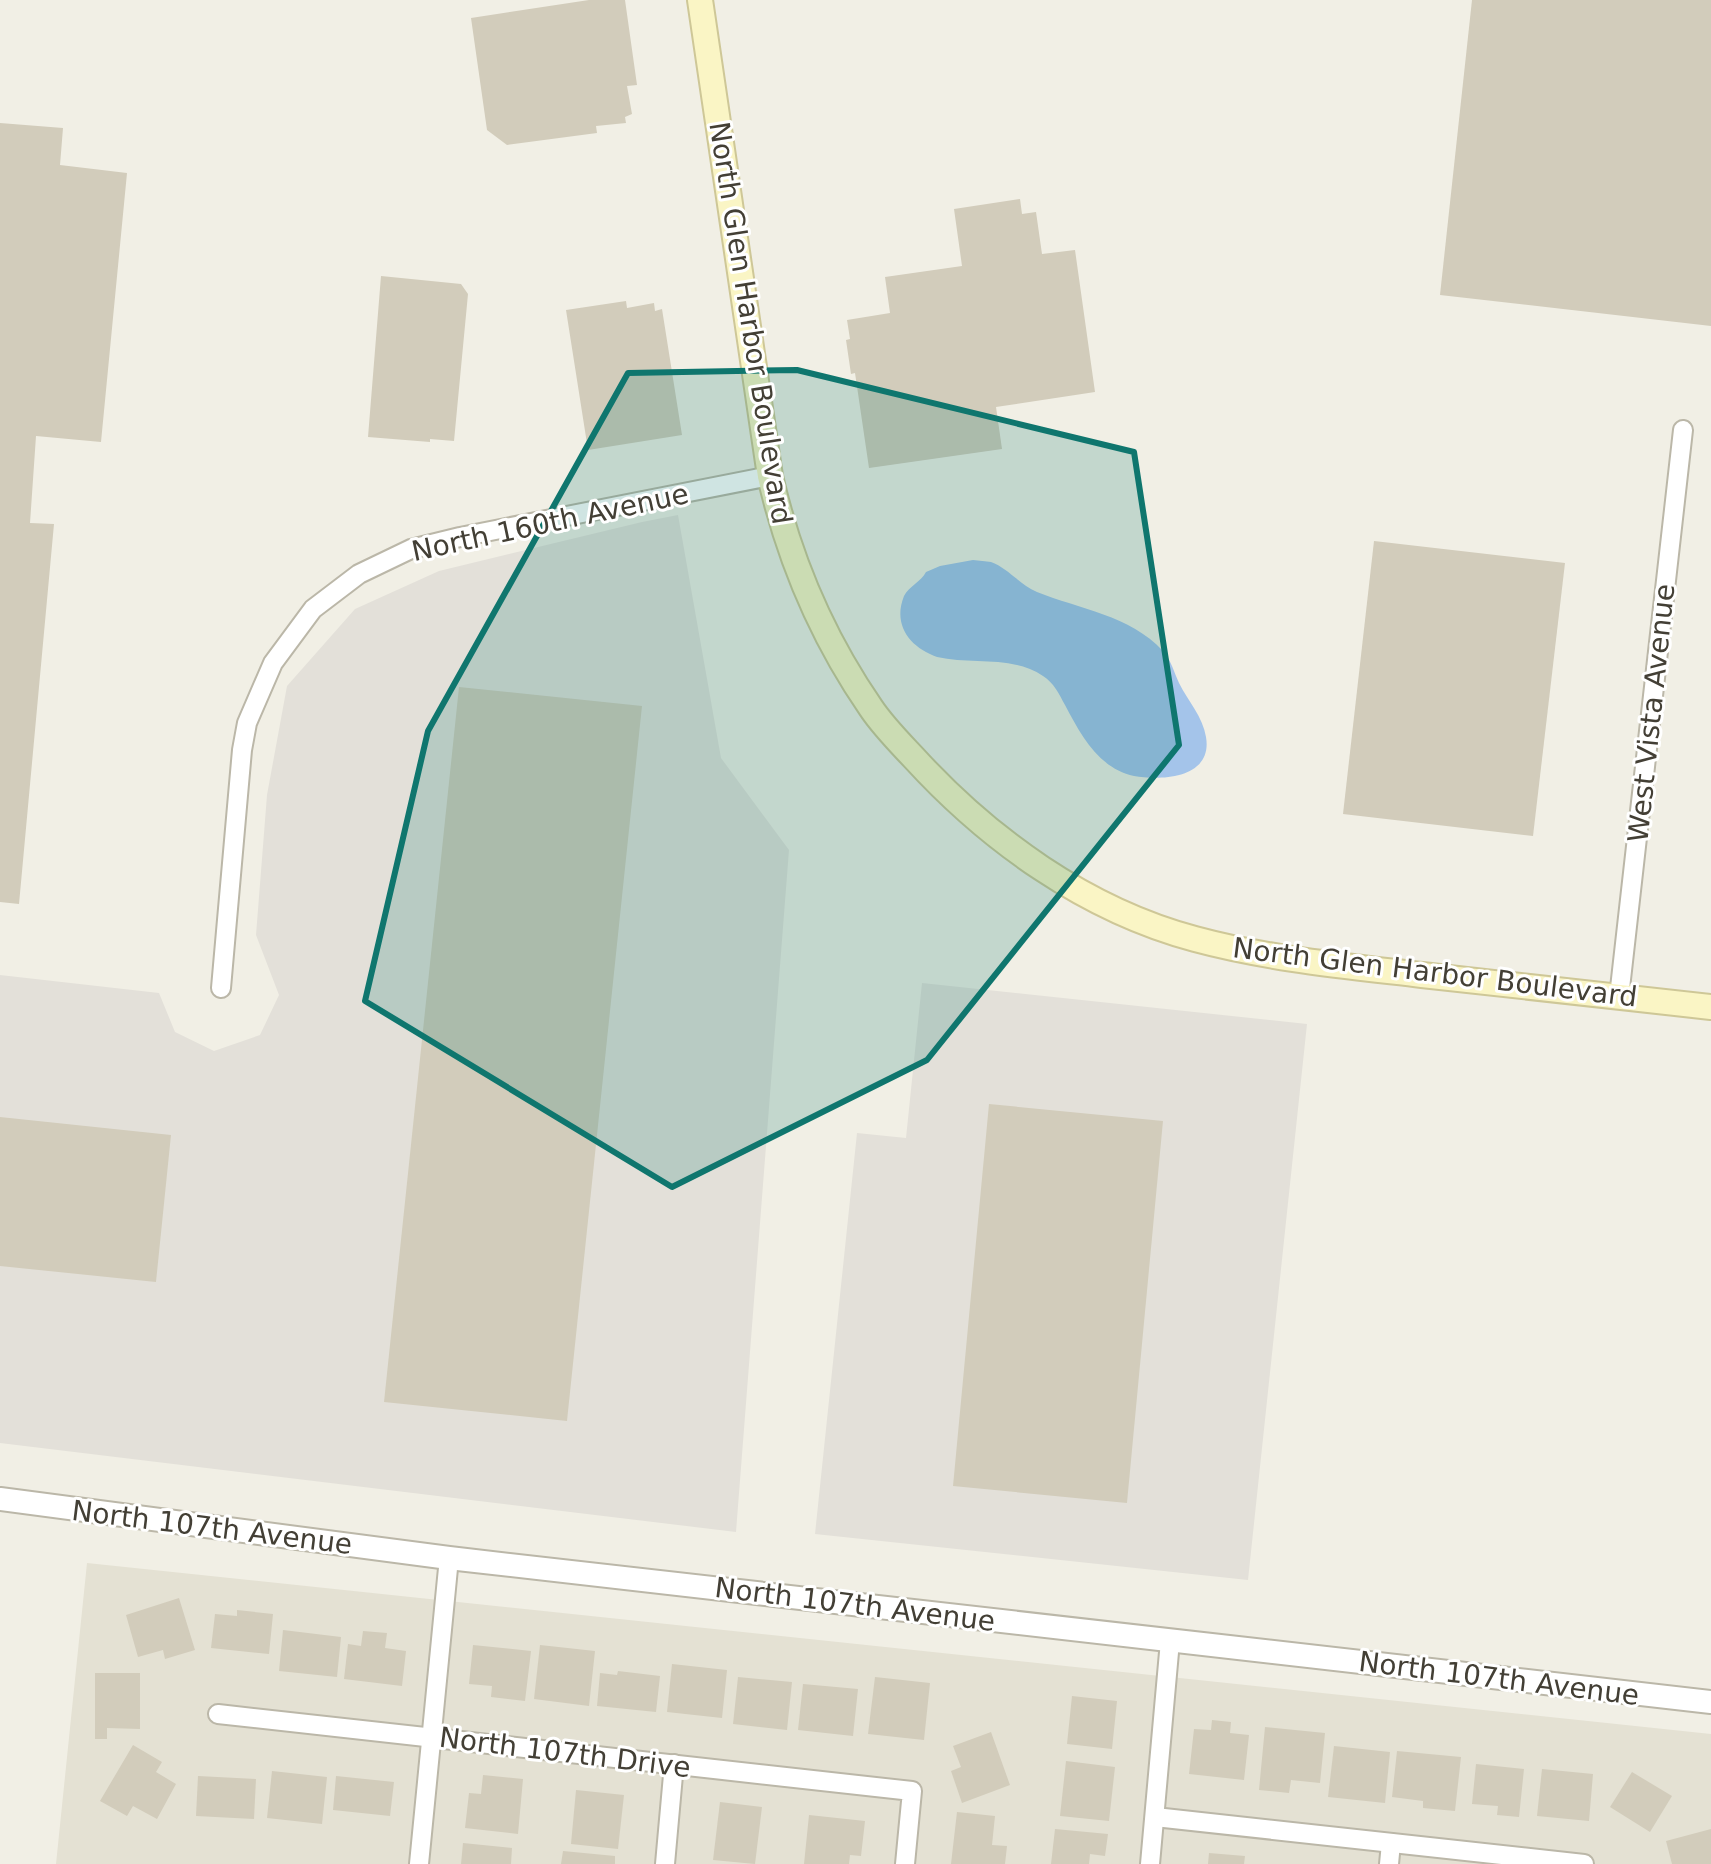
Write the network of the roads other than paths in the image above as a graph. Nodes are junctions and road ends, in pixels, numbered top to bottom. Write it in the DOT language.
graph roads {
  1 [pos="700,0"];
  2 [pos="1683,430"];
  3 [pos="770,476"];
  4 [pos="221,988"];
  5 [pos="1619,997"];
  6 [pos="1711,1007"];
  7 [pos="0,1499"];
  8 [pos="449,1558"];
  9 [pos="1170,1641"];
  10 [pos="1711,1702"];
  11 [pos="218,1714"];
  12 [pos="431,1736"];
  13 [pos="674,1764"];
  14 [pos="1155,1817"];
  15 [pos="1391,1843"];
  16 [pos="419,1864"];
  17 [pos="665,1864"];
  18 [pos="905,1864"];
  19 [pos="1150,1864"];
  20 [pos="1389,1864"];
  21 [pos="1584,1864"];
  1 -- 3 [label="main road, North Glen Harbor Boulevard"];
  2 -- 5 [label="street, West Vista Avenue"];
  3 -- 4 [label="street, North 160th Avenue"];
  3 -- 5 [label="main road, North Glen Harbor Boulevard"];
  5 -- 6 [label="main road, North Glen Harbor Boulevard"];
  7 -- 8 [label="street, North 107th Avenue"];
  8 -- 9 [label="street, North 107th Avenue"];
  8 -- 12 [label="street"];
  9 -- 10 [label="street, North 107th Avenue"];
  9 -- 14 [label="street"];
  11 -- 12 [label="street, North 107th Drive"];
  12 -- 13 [label="street, North 107th Drive"];
  12 -- 16 [label="street"];
  13 -- 17 [label="street"];
  13 -- 18 [label="street, North 107th Drive"];
  14 -- 15 [label="street"];
  14 -- 19 [label="street"];
  15 -- 20 [label="street"];
  15 -- 21 [label="street"];
}
